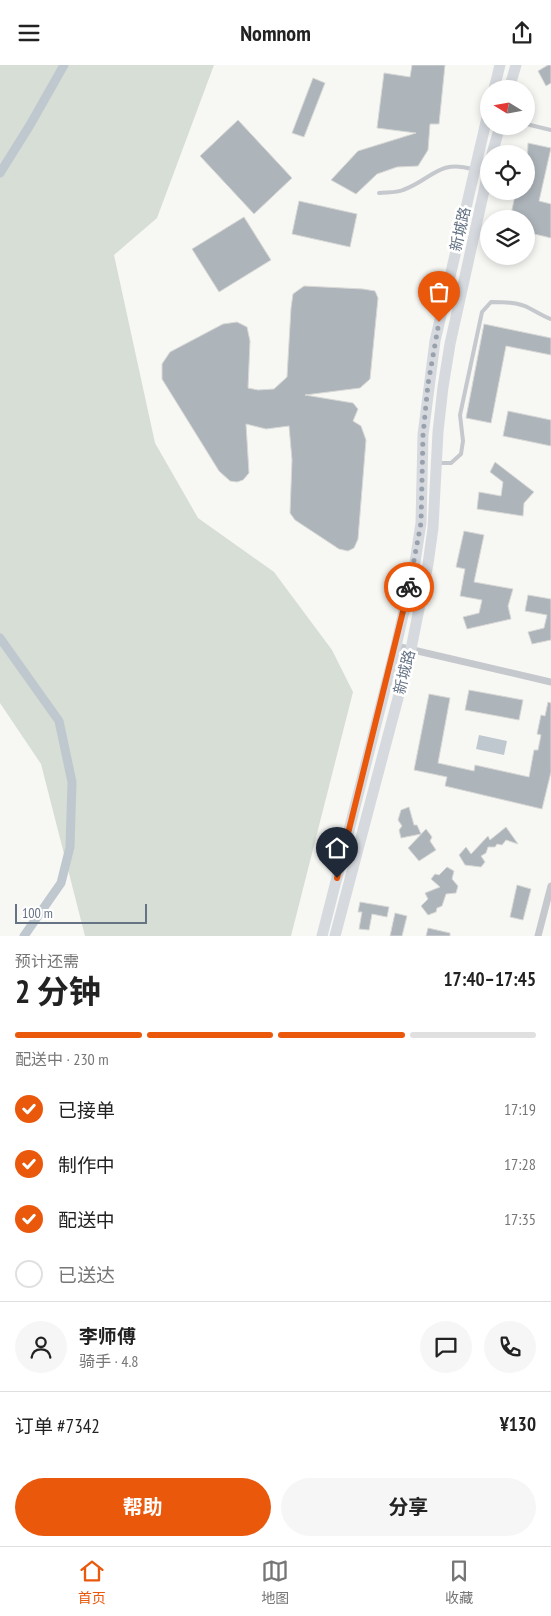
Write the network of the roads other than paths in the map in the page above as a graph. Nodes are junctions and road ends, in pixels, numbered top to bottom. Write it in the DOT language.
graph roads {
  1 [pos="500,65"];
  2 [pos="516,65"];
  3 [pos="496,80"];
  4 [pos="512,80"];
  5 [pos="535,126"];
  6 [pos="551,130"];
  7 [pos="482,135"];
  8 [pos="473,169"];
  9 [pos="379,193"];
  10 [pos="482,200"];
  11 [pos="551,319"];
  12 [pos="437,463"];
  13 [pos="396,646"];
  14 [pos="410,649"];
  15 [pos="551,683"];
  16 [pos="551,886"];
  17 [pos="322,936"];
  18 [pos="336,936"];
  19 [pos="538,936"];
  1 -- 3 [label="main road"];
  2 -- 4 [label="main road"];
  5 -- 6 [label="lane"];
  7 -- 8 [label="main road, 新城路"];
  8 -- 9 [label="lane"];
  8 -- 13 [label="main road, 新城路"];
  10 -- 12 [label="main road, 新城路"];
  11 -- 12 [label="lane"];
  12 -- 14 [label="main road, 新城路"];
  13 -- 14 [label="street"];
  13 -- 17 [label="main road, 新城路"];
  14 -- 15 [label="street"];
  14 -- 18 [label="main road, 新城路"];
  16 -- 19 [label="street"];
}
